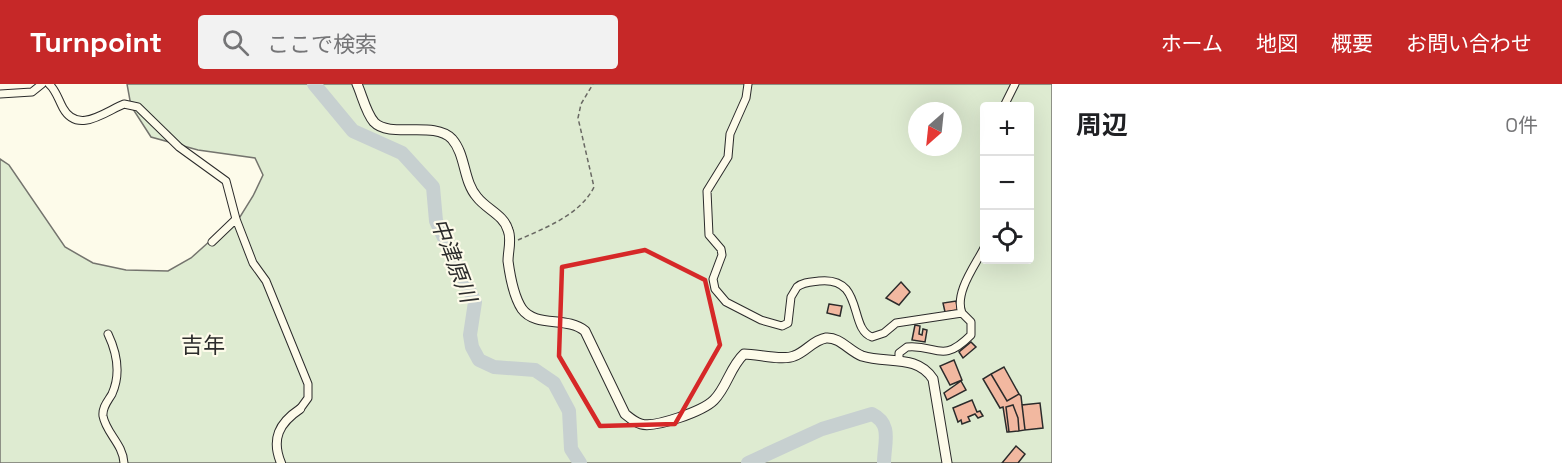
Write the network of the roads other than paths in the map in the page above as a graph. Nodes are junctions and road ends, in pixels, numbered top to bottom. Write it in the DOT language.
graph roads {
  1 [pos="42,84"];
  2 [pos="49,84"];
  3 [pos="357,84"];
  4 [pos="748,84"];
  5 [pos="1015,84"];
  6 [pos="0,94"];
  7 [pos="1006,102"];
  8 [pos="236,219"];
  9 [pos="212,242"];
  10 [pos="980,256"];
  11 [pos="962,313"];
  12 [pos="108,334"];
  13 [pos="899,361"];
  14 [pos="300,409"];
  15 [pos="124,463"];
  16 [pos="281,463"];
  17 [pos="947,463"];
  1 -- 6 [label="street"];
  2 -- 8 [label="street"];
  3 -- 13 [label="main road"];
  4 -- 11 [label="street"];
  5 -- 7 [label="street"];
  8 -- 9 [label="street"];
  8 -- 14 [label="street"];
  10 -- 11 [label="street"];
  11 -- 13 [label="street"];
  12 -- 15 [label="street"];
  13 -- 17 [label="main road"];
  14 -- 16 [label="street"];
}
